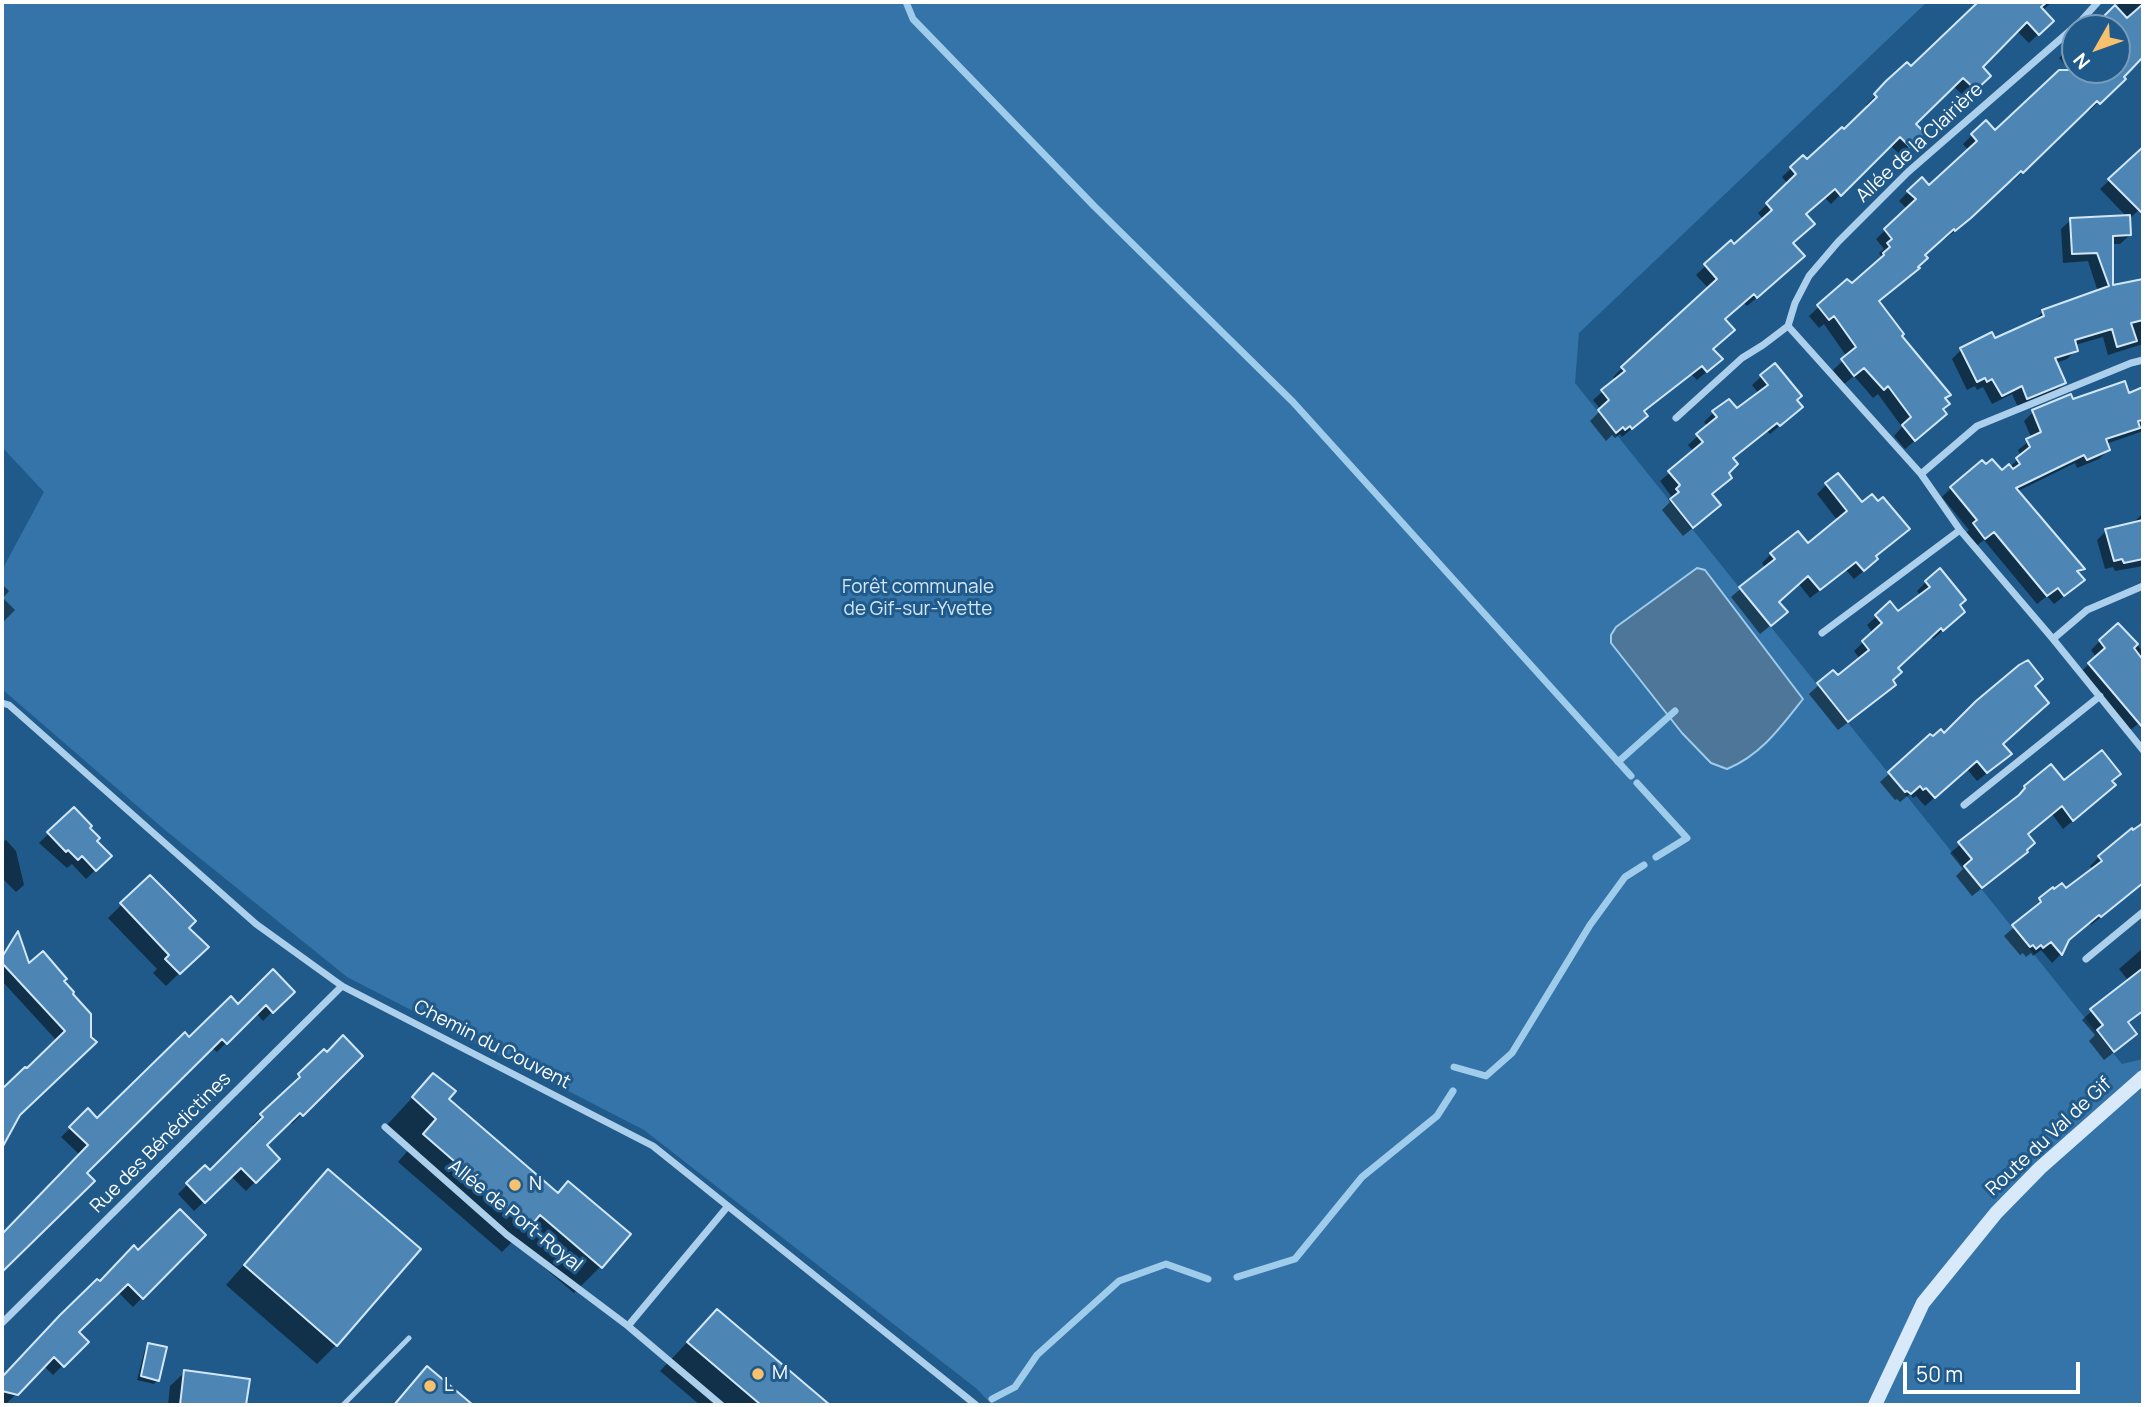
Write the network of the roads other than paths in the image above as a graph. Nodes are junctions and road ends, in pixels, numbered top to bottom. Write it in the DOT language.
graph roads {
  1 [pos="2098,2"];
  2 [pos="1788,326"];
  3 [pos="2143,360"];
  4 [pos="1676,418"];
  5 [pos="1920,474"];
  6 [pos="1960,530"];
  7 [pos="2143,586"];
  8 [pos="1822,633"];
  9 [pos="2053,639"];
  10 [pos="2100,696"];
  11 [pos="2,703"];
  12 [pos="2143,750"];
  13 [pos="1964,805"];
  14 [pos="2143,912"];
  15 [pos="2086,959"];
  16 [pos="342,986"];
  17 [pos="2143,1077"];
  18 [pos="384,1127"];
  19 [pos="728,1206"];
  20 [pos="2,1322"];
  21 [pos="628,1326"];
  22 [pos="409,1338"];
  23 [pos="343,1405"];
  24 [pos="722,1405"];
  25 [pos="976,1405"];
  26 [pos="1875,1405"];
  1 -- 2 [label="street, Allée de la Clairière"];
  2 -- 4 [label="street"];
  2 -- 5 [label="street"];
  3 -- 5 [label="street"];
  5 -- 6 [label="street"];
  6 -- 8 [label="street"];
  6 -- 9 [label="street"];
  7 -- 9 [label="street"];
  9 -- 10 [label="street"];
  10 -- 12 [label="street"];
  10 -- 13 [label="street"];
  11 -- 16 [label="street, Chemin du Couvent"];
  14 -- 15 [label="street"];
  16 -- 19 [label="street, Chemin du Couvent"];
  16 -- 20 [label="street, Rue des Bénédictines"];
  17 -- 26 [label="street, Route du Val de Gif"];
  18 -- 21 [label="street, Allée de Port-Royal"];
  19 -- 21 [label="street"];
  19 -- 25 [label="street, Chemin du Couvent"];
  21 -- 24 [label="street, Allée de Port-Royal"];
  22 -- 23 [label="lane"];
}
